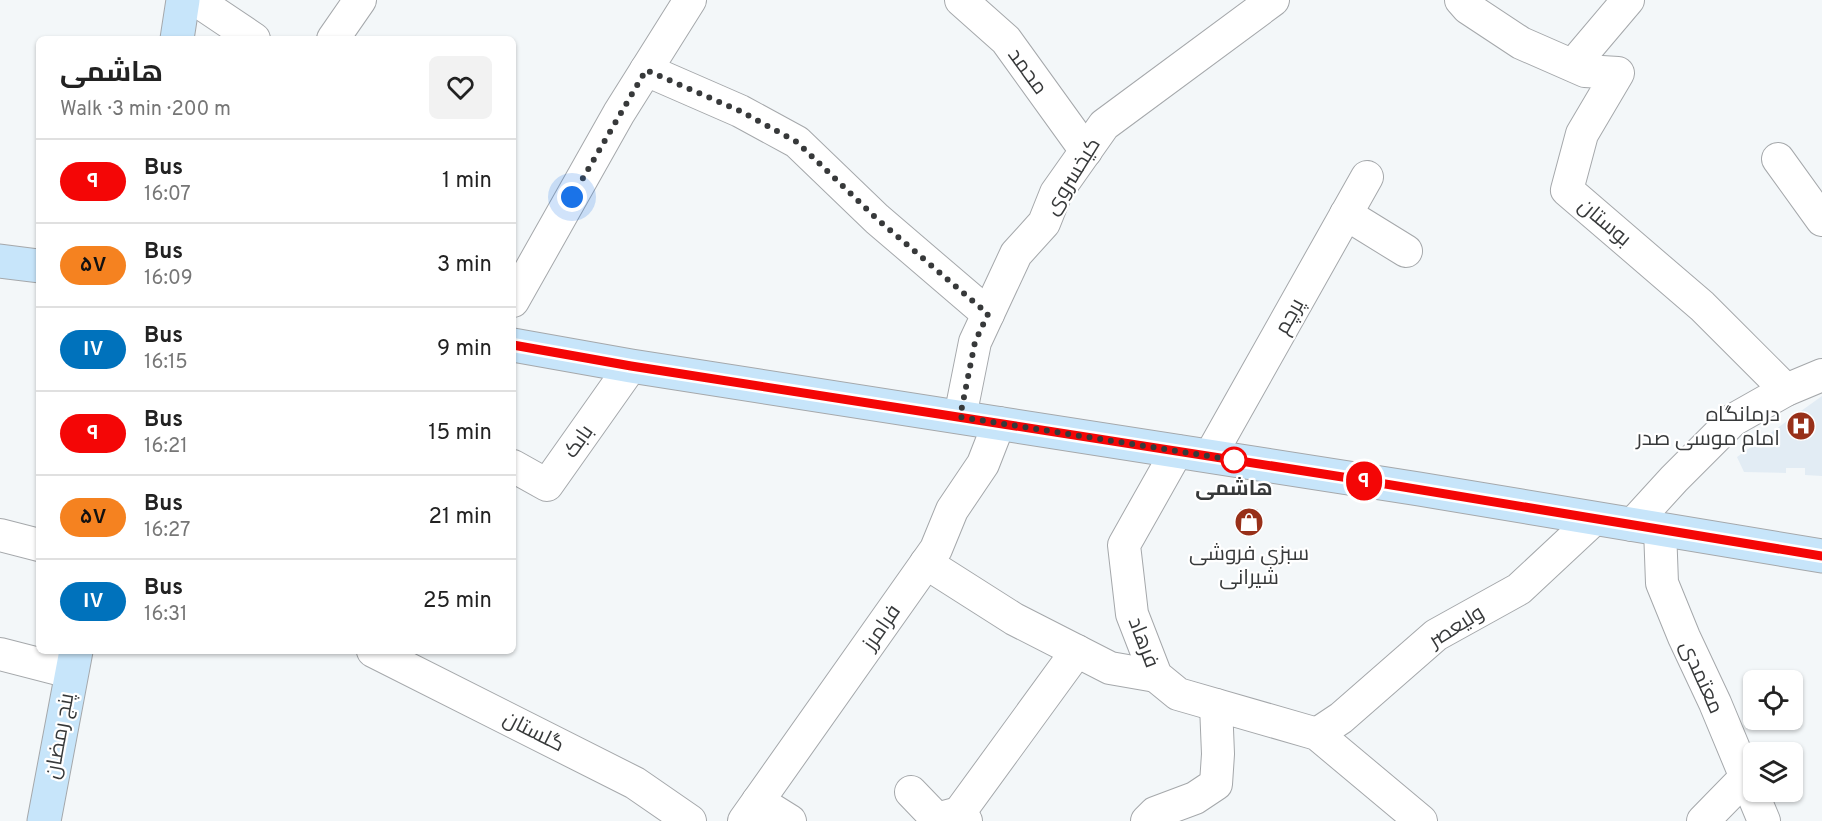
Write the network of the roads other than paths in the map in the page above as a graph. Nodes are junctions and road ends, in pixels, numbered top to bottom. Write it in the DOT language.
graph roads {
  1 [pos="183,0"];
  2 [pos="196,0"];
  3 [pos="360,0"];
  4 [pos="690,0"];
  5 [pos="961,0"];
  6 [pos="1273,0"];
  7 [pos="1461,0"];
  8 [pos="1628,0"];
  9 [pos="177,36"];
  10 [pos="250,36"];
  11 [pos="335,36"];
  12 [pos="1573,65"];
  13 [pos="646,70"];
  14 [pos="1086,151"];
  15 [pos="1778,159"];
  16 [pos="1367,177"];
  17 [pos="1346,214"];
  18 [pos="1822,220"];
  19 [pos="1406,251"];
  20 [pos="0,261"];
  21 [pos="36,266"];
  22 [pos="516,296"];
  23 [pos="988,314"];
  24 [pos="516,346"];
  25 [pos="631,366"];
  26 [pos="1822,375"];
  27 [pos="1786,390"];
  28 [pos="960,417"];
  29 [pos="999,423"];
  30 [pos="1177,451"];
  31 [pos="1210,456"];
  32 [pos="516,468"];
  33 [pos="1594,519"];
  34 [pos="1646,527"];
  35 [pos="0,535"];
  36 [pos="36,544"];
  37 [pos="1822,556"];
  38 [pos="926,563"];
  39 [pos="1077,651"];
  40 [pos="0,654"];
  41 [pos="379,654"];
  42 [pos="73,662"];
  43 [pos="1156,676"];
  44 [pos="1216,705"];
  45 [pos="1317,734"];
  46 [pos="1743,773"];
  47 [pos="1743,780"];
  48 [pos="911,792"];
  49 [pos="1756,802"];
  50 [pos="751,811"];
  51 [pos="963,817"];
  52 [pos="44,821"];
  53 [pos="690,821"];
  54 [pos="790,821"];
  55 [pos="1147,821"];
  56 [pos="1421,821"];
  57 [pos="1703,821"];
  58 [pos="1764,821"];
  1 -- 9 [label="main road"];
  2 -- 10 [label="street"];
  3 -- 11 [label="street"];
  4 -- 13 [label="street"];
  5 -- 14 [label="street, محمد"];
  6 -- 14 [label="street, کیخسروی"];
  7 -- 12 [label="street, بوستان"];
  8 -- 12 [label="street"];
  12 -- 27 [label="street, بوستان"];
  13 -- 22 [label="street"];
  13 -- 23 [label="street"];
  14 -- 23 [label="street, کیخسروی"];
  15 -- 18 [label="street"];
  16 -- 17 [label="street, پرچم"];
  17 -- 19 [label="street"];
  17 -- 31 [label="street, پرچم"];
  20 -- 21 [label="main road"];
  23 -- 28 [label="street, کیخسروی"];
  24 -- 25 [label="main road"];
  25 -- 28 [label="main road"];
  25 -- 32 [label="street, بابک"];
  26 -- 27 [label="street"];
  27 -- 34 [label="street"];
  28 -- 29 [label="main road"];
  29 -- 30 [label="main road"];
  29 -- 38 [label="street, فرامرز"];
  30 -- 31 [label="main road"];
  30 -- 43 [label="street, فرهاد"];
  31 -- 33 [label="main road"];
  33 -- 34 [label="main road"];
  33 -- 45 [label="street, ولیعصر"];
  34 -- 37 [label="main road"];
  34 -- 46 [label="street, معتمدی"];
  35 -- 36 [label="street"];
  38 -- 39 [label="street"];
  38 -- 50 [label="street, فرامرز"];
  39 -- 43 [label="street"];
  39 -- 51 [label="street"];
  40 -- 42 [label="street"];
  41 -- 53 [label="street, گلستان"];
  42 -- 52 [label="main road, پنج رمضان"];
  43 -- 44 [label="street, فرهاد"];
  44 -- 45 [label="street, فرهاد"];
  44 -- 55 [label="street"];
  45 -- 56 [label="street"];
  47 -- 57 [label="street"];
  48 -- 51 [label="street"];
  49 -- 58 [label="street, معتمدی"];
  50 -- 54 [label="street"];
}
